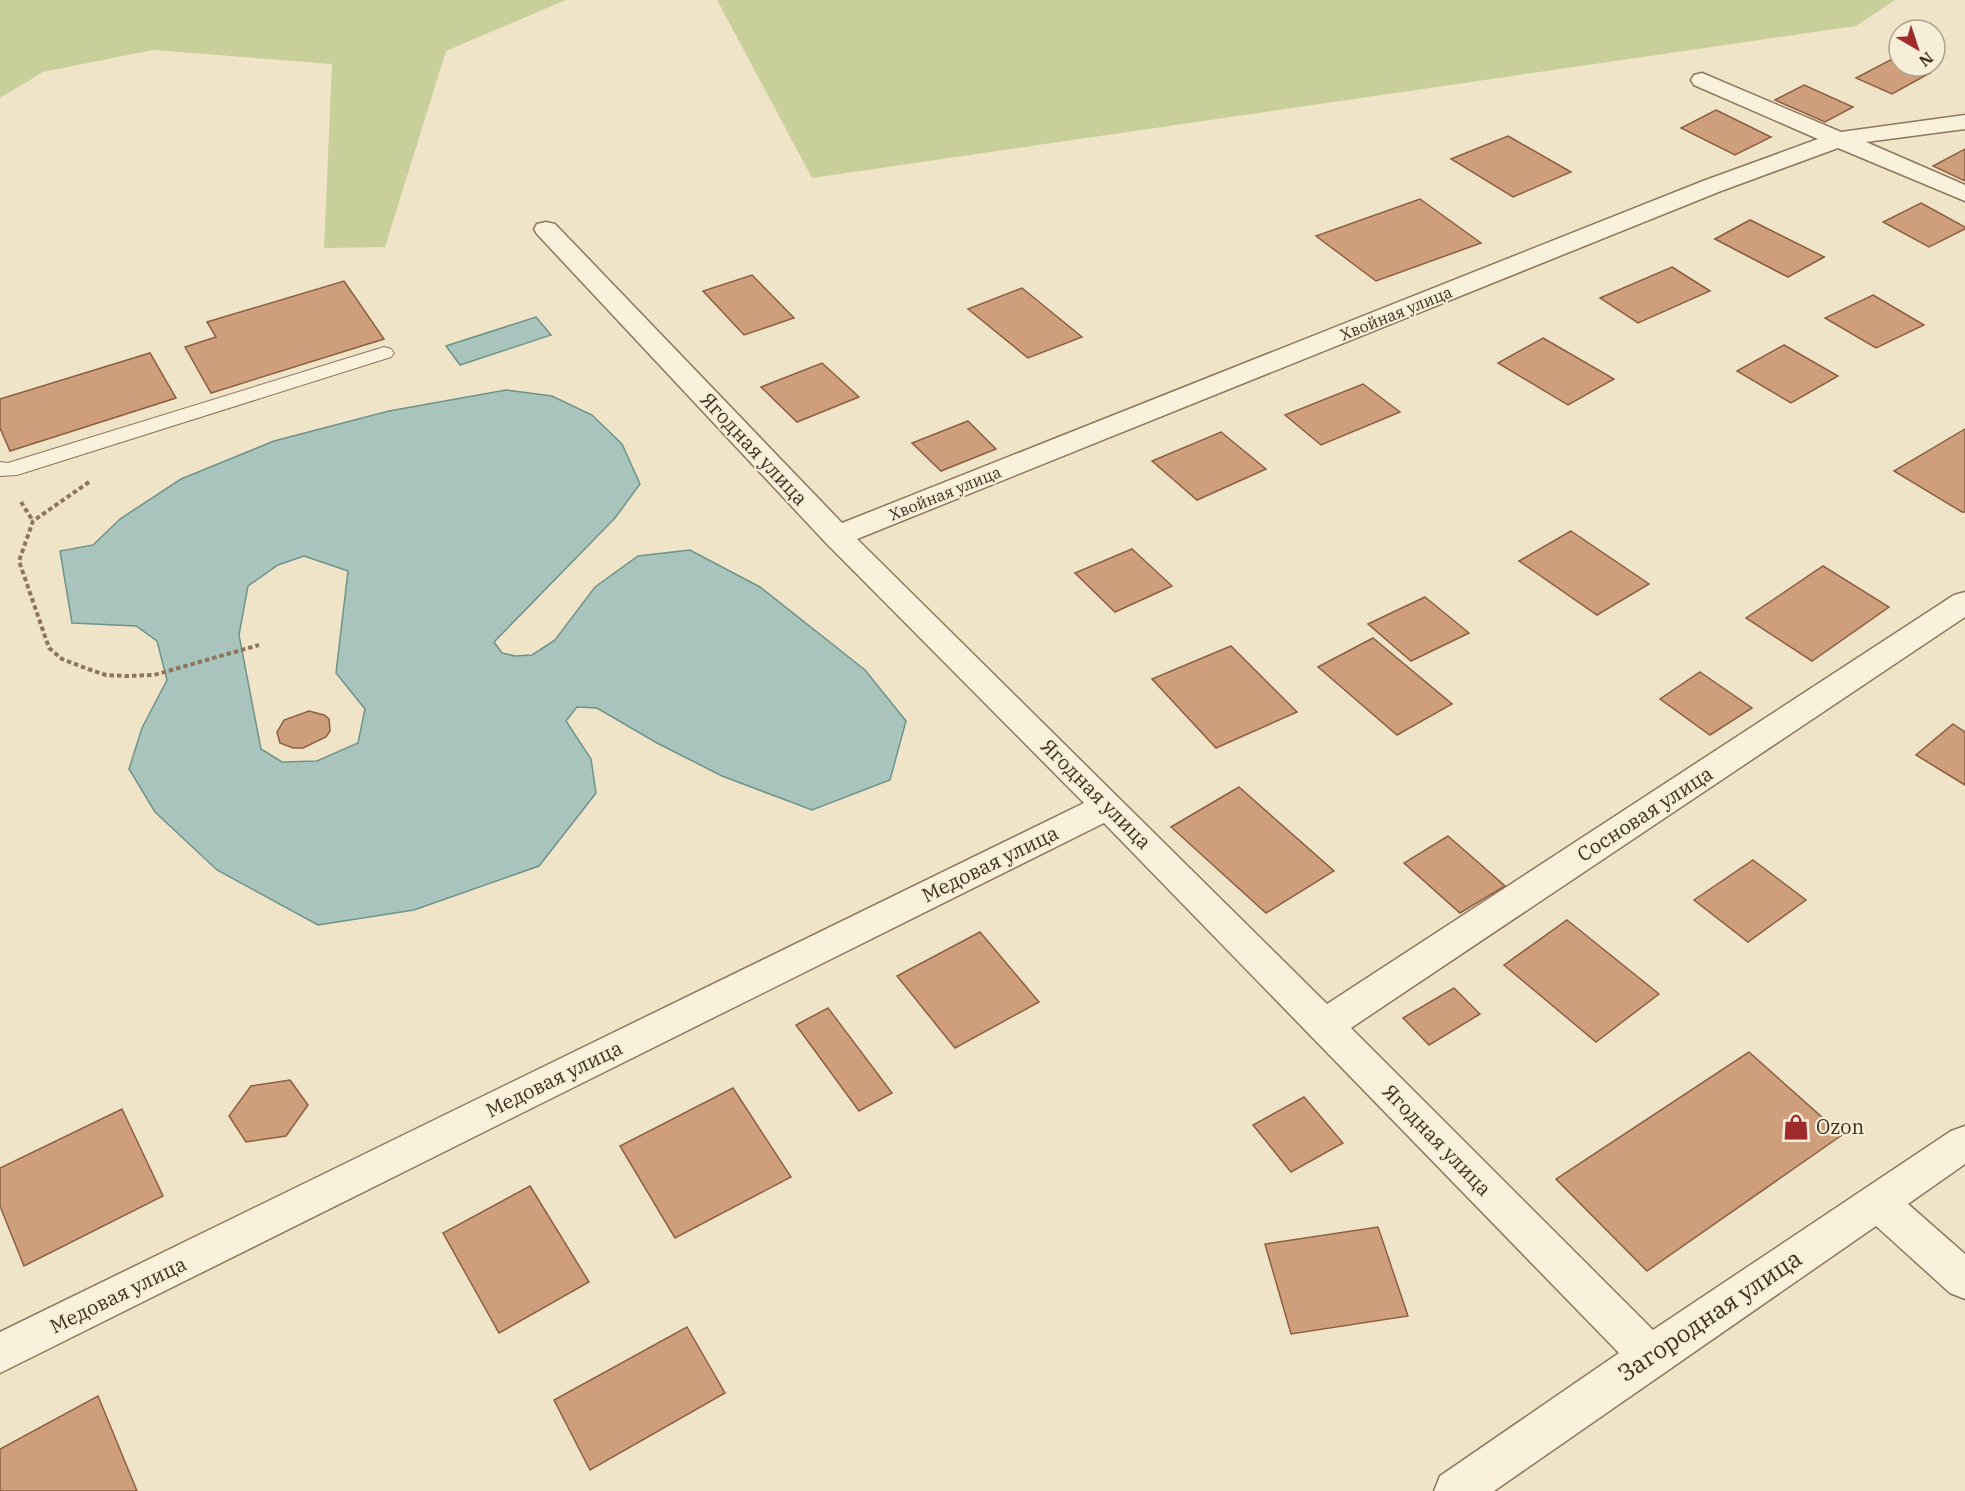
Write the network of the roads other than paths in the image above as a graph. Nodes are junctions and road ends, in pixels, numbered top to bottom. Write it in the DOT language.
graph roads {
  1 [pos="1702,80"];
  2 [pos="1965,122"];
  3 [pos="1840,139"];
  4 [pos="1965,194"];
  5 [pos="546,229"];
  6 [pos="384,353"];
  7 [pos="0,469"];
  8 [pos="837,536"];
  9 [pos="1965,602"];
  10 [pos="1108,806"];
  11 [pos="1324,1026"];
  12 [pos="1965,1143"];
  13 [pos="1879,1203"];
  14 [pos="1965,1280"];
  15 [pos="0,1353"];
  16 [pos="1650,1356"];
  17 [pos="1456,1491"];
  1 -- 3 [label="street"];
  2 -- 3 [label="street, Хвойная улица"];
  3 -- 4 [label="street"];
  3 -- 8 [label="street, Хвойная улица"];
  5 -- 8 [label="street, Ягодная улица"];
  6 -- 7 [label="lane"];
  8 -- 10 [label="street, Ягодная улица"];
  9 -- 11 [label="street, Сосновая улица"];
  10 -- 11 [label="street, Ягодная улица"];
  10 -- 15 [label="street, Медовая улица"];
  11 -- 16 [label="street, Ягодная улица"];
  12 -- 13 [label="street, Загородная улица"];
  13 -- 14 [label="street"];
  13 -- 16 [label="street, Загородная улица"];
  16 -- 17 [label="street, Загородная улица"];
}
